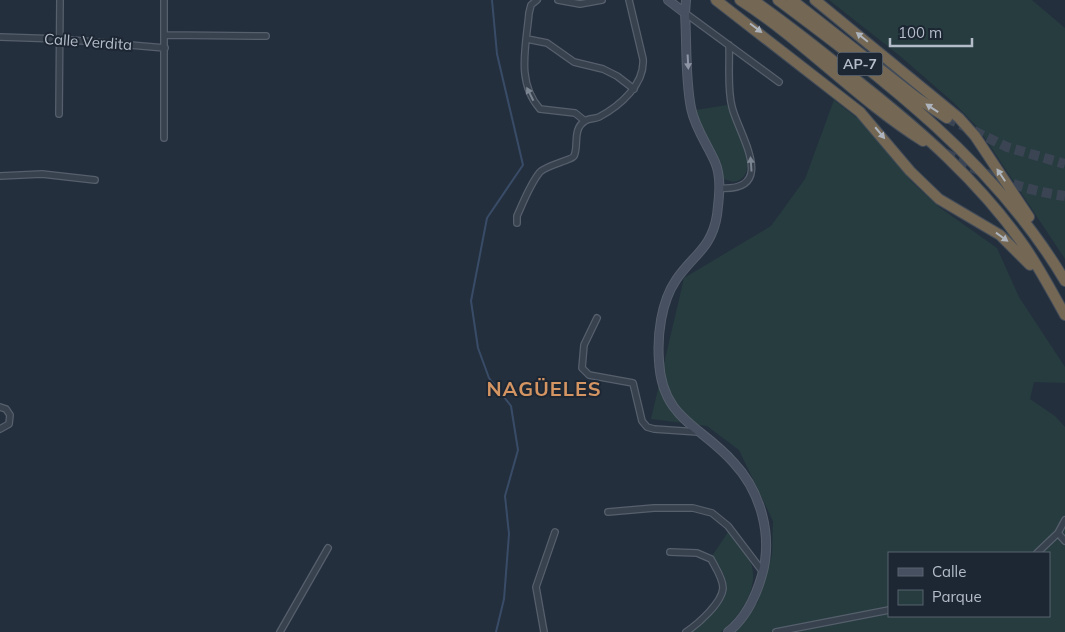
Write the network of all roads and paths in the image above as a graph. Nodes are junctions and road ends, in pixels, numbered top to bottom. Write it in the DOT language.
graph roads {
  1 [pos="60,0"];
  2 [pos="164,0"];
  3 [pos="537,0"];
  4 [pos="558,0"];
  5 [pos="602,0"];
  6 [pos="629,0"];
  7 [pos="668,0"];
  8 [pos="716,0"];
  9 [pos="732,0"];
  10 [pos="740,0"];
  11 [pos="753,0"];
  12 [pos="778,0"];
  13 [pos="792,0"];
  14 [pos="798,0"];
  15 [pos="815,0"];
  16 [pos="686,1"];
  17 [pos="805,9"];
  18 [pos="685,13"];
  19 [pos="769,20"];
  20 [pos="165,35"];
  21 [pos="266,36"];
  22 [pos="0,39"];
  23 [pos="60,39"];
  24 [pos="527,39"];
  25 [pos="729,45"];
  26 [pos="165,48"];
  27 [pos="778,82"];
  28 [pos="634,89"];
  29 [pos="59,114"];
  30 [pos="947,118"];
  31 [pos="585,121"];
  32 [pos="164,138"];
  33 [pos="933,145"];
  34 [pos="0,176"];
  35 [pos="95,180"];
  36 [pos="719,188"];
  37 [pos="517,224"];
  38 [pos="1064,278"];
  39 [pos="1050,289"];
  40 [pos="1065,315"];
  41 [pos="597,318"];
  42 [pos="0,407"];
  43 [pos="0,429"];
  44 [pos="698,432"];
  45 [pos="608,512"];
  46 [pos="1065,520"];
  47 [pos="555,532"];
  48 [pos="1058,533"];
  49 [pos="1065,541"];
  50 [pos="328,548"];
  51 [pos="670,552"];
  52 [pos="1038,552"];
  53 [pos="763,572"];
  54 [pos="888,610"];
  55 [pos="280,632"];
  56 [pos="544,632"];
  57 [pos="686,632"];
  58 [pos="728,632"];
  59 [pos="776,632"];
  1 -- 23 [label="street"];
  2 -- 20 [label="street"];
  3 -- 24 [label="street"];
  4 -- 5 [label="street"];
  6 -- 28 [label="street"];
  7 -- 18 [label="street"];
  8 -- 39 [label="highway, one-way"];
  9 -- 19 [label="highway"];
  10 -- 19 [label="highway"];
  11 -- 33 [label="highway, AP-7"];
  12 -- 38 [label="highway, AP-7"];
  13 -- 17 [label="highway"];
  14 -- 17 [label="highway"];
  38 -- 15 [label="highway, one-way"];
  16 -- 18 [label="street"];
  30 -- 17 [label="highway, one-way"];
  18 -- 25 [label="street"];
  18 -- 36 [label="street, one-way"];
  19 -- 33 [label="highway"];
  20 -- 21 [label="street"];
  20 -- 26 [label="street"];
  22 -- 23 [label="street, Calle Verdita"];
  23 -- 26 [label="street, Calle Verdita"];
  23 -- 29 [label="street"];
  24 -- 28 [label="street"];
  31 -- 24 [label="street, one-way"];
  25 -- 27 [label="street"];
  36 -- 25 [label="street, one-way"];
  26 -- 32 [label="street"];
  28 -- 31 [label="street"];
  31 -- 37 [label="street"];
  33 -- 39 [label="highway, AP-7"];
  34 -- 35 [label="street"];
  36 -- 44 [label="street"];
  39 -- 40 [label="highway, AP-7"];
  41 -- 44 [label="street"];
  42 -- 43 [label="street"];
  44 -- 53 [label="street"];
  45 -- 53 [label="street"];
  46 -- 48 [label="street"];
  47 -- 56 [label="street"];
  48 -- 49 [label="street"];
  48 -- 52 [label="street"];
  50 -- 55 [label="street"];
  51 -- 57 [label="street"];
  53 -- 58 [label="street"];
  54 -- 59 [label="street"];
}
